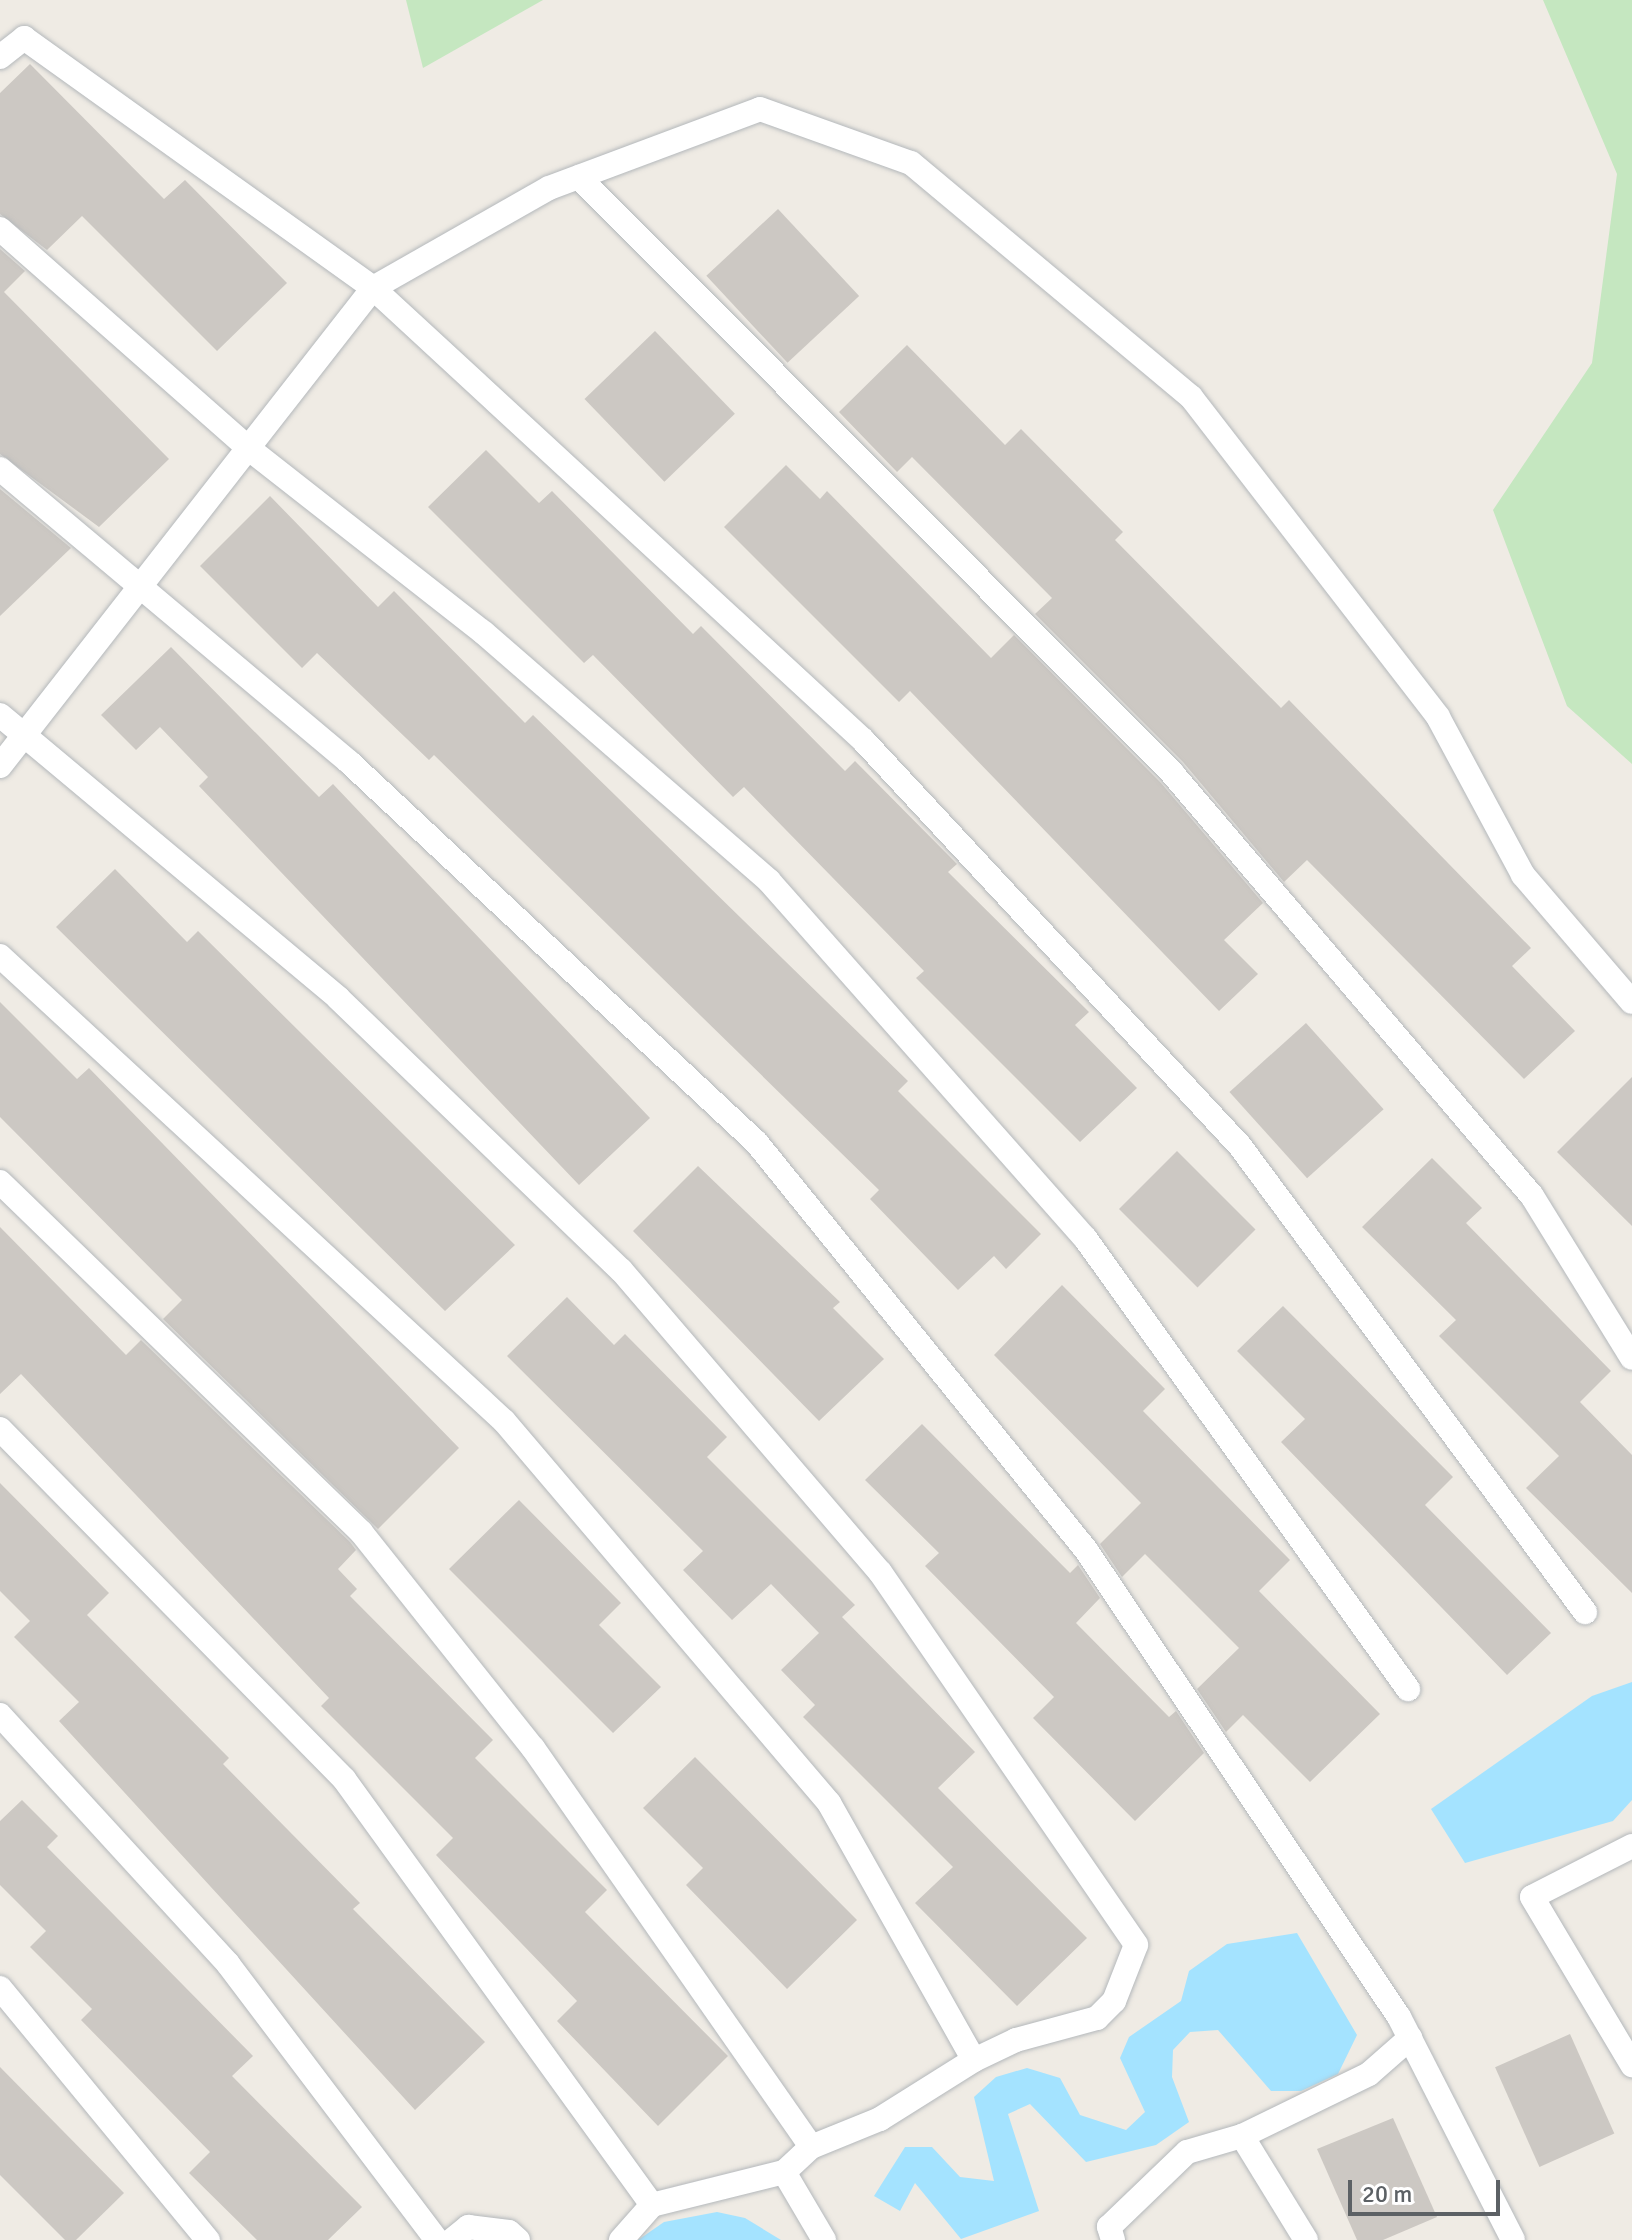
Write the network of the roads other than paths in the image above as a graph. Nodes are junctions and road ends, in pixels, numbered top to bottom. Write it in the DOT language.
graph roads {
  1 [pos="0,57"];
  2 [pos="579,177"];
  3 [pos="0,229"];
  4 [pos="373,288"];
  5 [pos="248,448"];
  6 [pos="0,469"];
  7 [pos="143,582"];
  8 [pos="0,715"];
  9 [pos="25,735"];
  10 [pos="0,766"];
  11 [pos="0,956"];
  12 [pos="1632,1002"];
  13 [pos="0,1182"];
  14 [pos="1632,1358"];
  15 [pos="0,1429"];
  16 [pos="1585,1612"];
  17 [pos="1408,1689"];
  18 [pos="0,1715"];
  19 [pos="1632,1846"];
  20 [pos="0,1988"];
  21 [pos="1410,2038"];
  22 [pos="974,2060"];
  23 [pos="1632,2065"];
  24 [pos="1242,2136"];
  25 [pos="811,2147"];
  26 [pos="784,2172"];
  27 [pos="652,2205"];
  28 [pos="208,2240"];
  29 [pos="437,2240"];
  30 [pos="452,2240"];
  31 [pos="518,2240"];
  32 [pos="621,2240"];
  33 [pos="824,2240"];
  34 [pos="1113,2240"];
  35 [pos="1306,2240"];
  36 [pos="1513,2240"];
  1 -- 4 [label="lane"];
  2 -- 4 [label="lane"];
  2 -- 12 [label="lane"];
  2 -- 14 [label="lane"];
  3 -- 5 [label="lane"];
  4 -- 5 [label="lane"];
  4 -- 16 [label="lane"];
  5 -- 7 [label="lane"];
  5 -- 17 [label="lane"];
  6 -- 7 [label="lane"];
  7 -- 9 [label="lane"];
  7 -- 21 [label="lane"];
  8 -- 9 [label="lane"];
  9 -- 10 [label="lane"];
  9 -- 22 [label="lane"];
  11 -- 22 [label="lane"];
  13 -- 25 [label="lane"];
  15 -- 27 [label="lane"];
  18 -- 29 [label="lane"];
  19 -- 23 [label="lane"];
  20 -- 28 [label="lane"];
  21 -- 24 [label="lane"];
  21 -- 36 [label="lane"];
  22 -- 25 [label="lane"];
  24 -- 34 [label="lane"];
  24 -- 35 [label="lane"];
  25 -- 26 [label="lane"];
  26 -- 27 [label="lane"];
  26 -- 33 [label="lane"];
  27 -- 32 [label="lane"];
  30 -- 31 [label="lane"];
}
